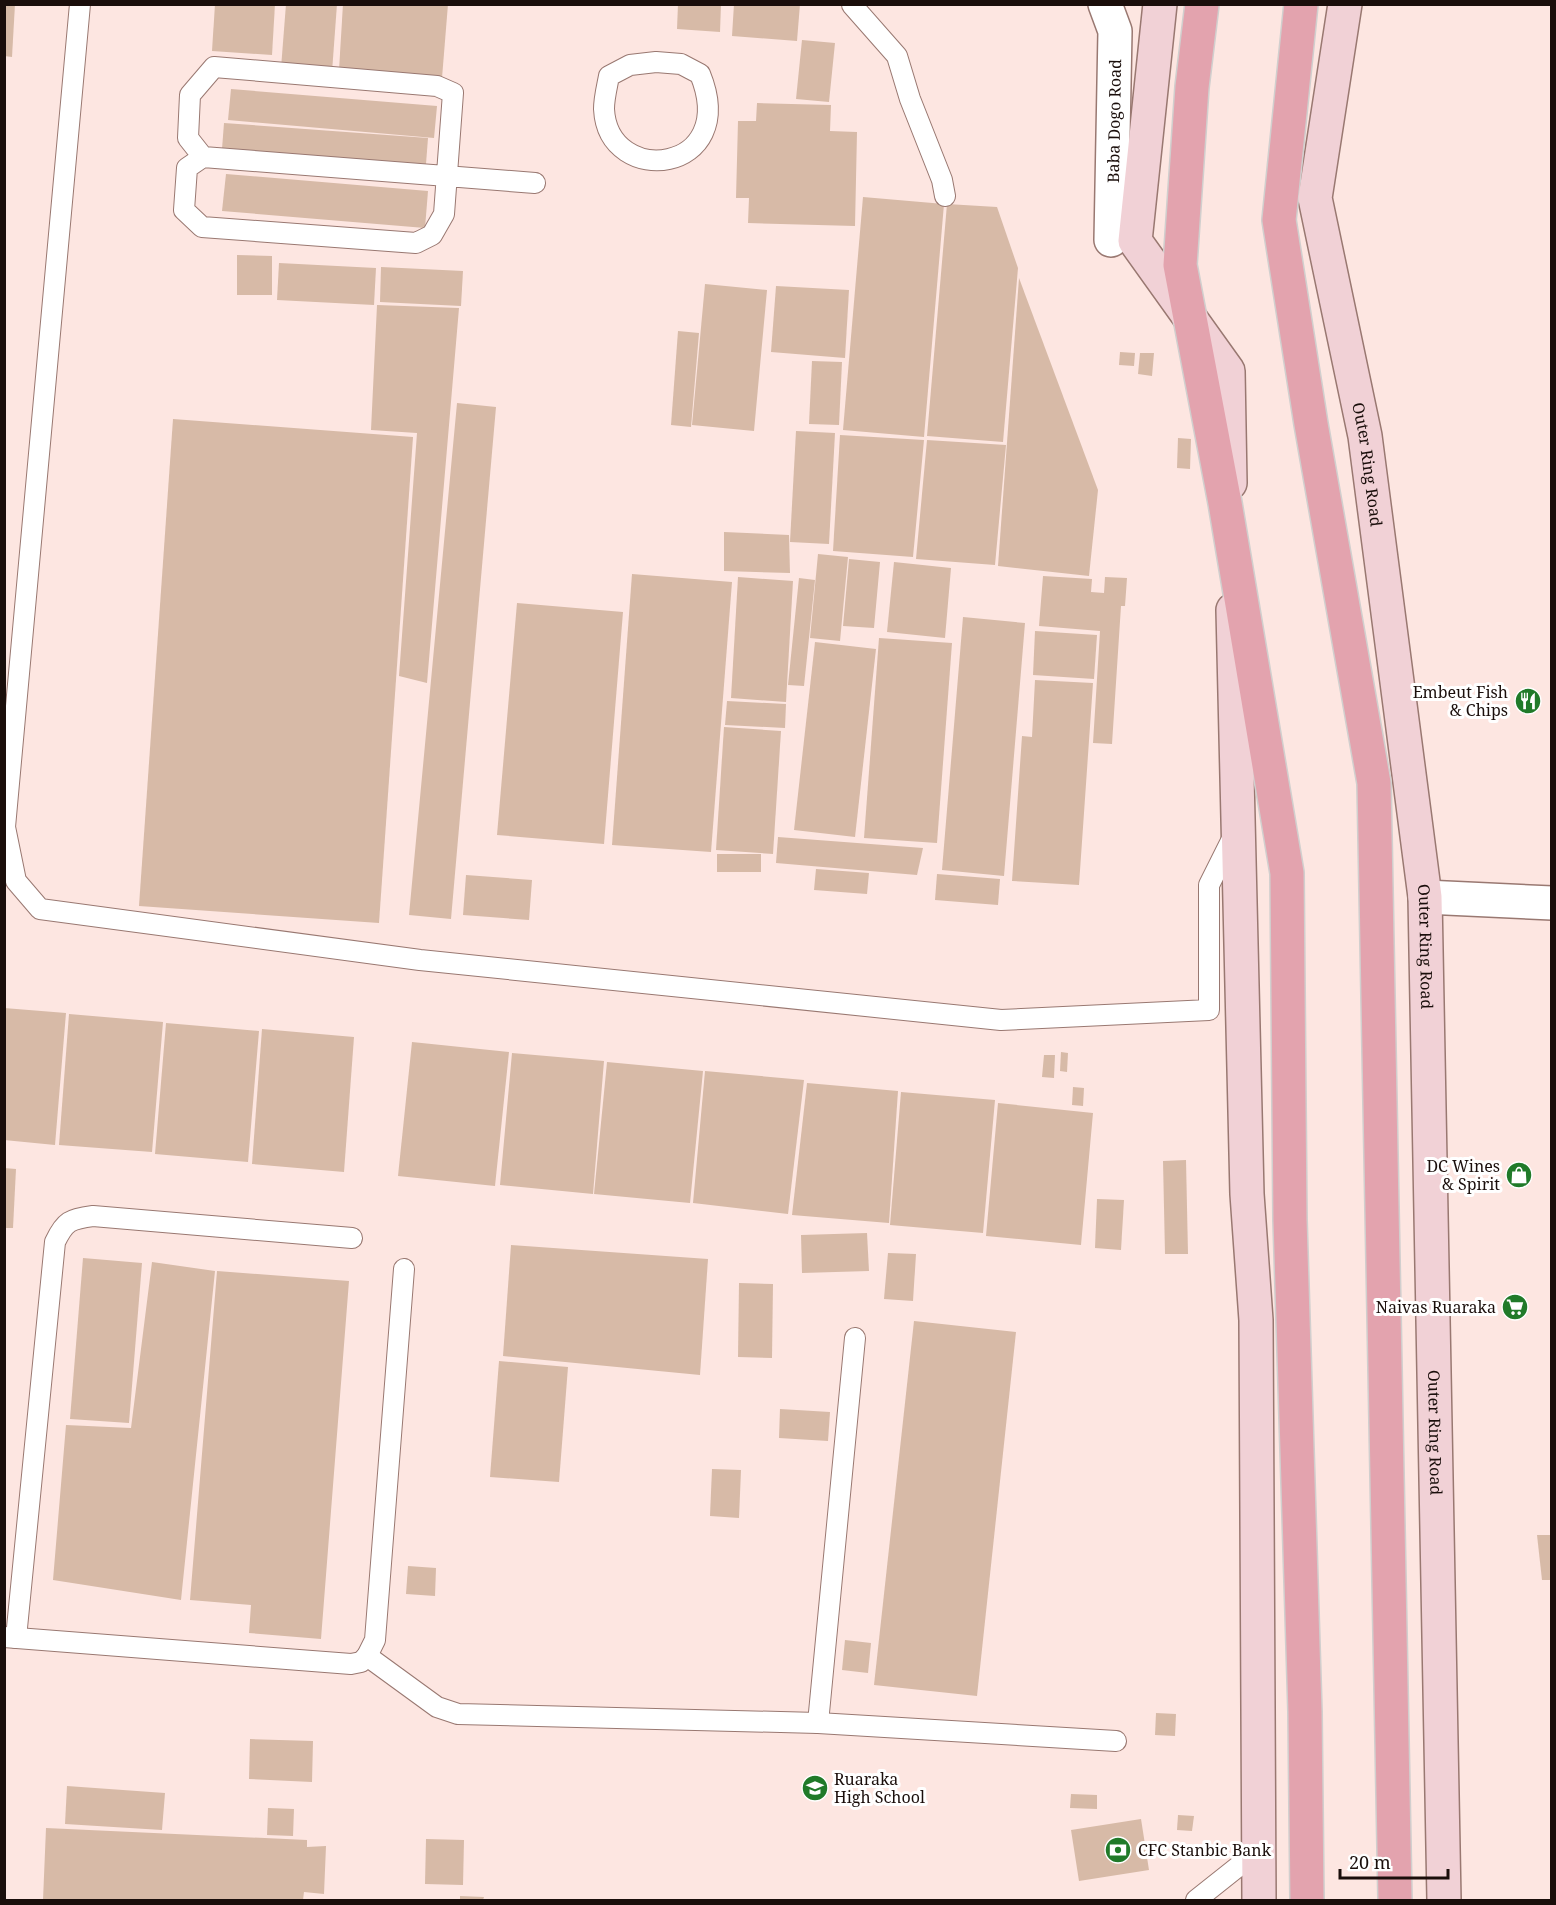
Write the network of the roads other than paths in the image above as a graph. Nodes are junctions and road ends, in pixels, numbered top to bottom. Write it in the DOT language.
graph roads {
  1 [pos="80,4"];
  2 [pos="1104,4"];
  3 [pos="1160,4"];
  4 [pos="1202,4"];
  5 [pos="1301,4"];
  6 [pos="1345,4"];
  7 [pos="852,5"];
  8 [pos="609,76"];
  9 [pos="203,157"];
  10 [pos="446,176"];
  11 [pos="535,183"];
  12 [pos="945,196"];
  13 [pos="1111,240"];
  14 [pos="1237,827"];
  15 [pos="1425,897"];
  16 [pos="1551,903"];
  17 [pos="352,1238"];
  18 [pos="404,1269"];
  19 [pos="855,1338"];
  20 [pos="10,1638"];
  21 [pos="367,1656"];
  22 [pos="818,1723"];
  23 [pos="1116,1741"];
  24 [pos="1259,1850"];
  25 [pos="1196,1900"];
  26 [pos="1259,1900"];
  27 [pos="1307,1900"];
  28 [pos="1395,1900"];
  29 [pos="1444,1900"];
  1 -- 14 [label="lane"];
  2 -- 13 [label="street, Baba Dogo Road"];
  3 -- 14 [label="main road"];
  4 -- 27 [label="main road"];
  5 -- 28 [label="main road"];
  6 -- 15 [label="main road, Outer Ring Road"];
  7 -- 12 [label="lane"];
  8 -- 8 [label="lane"];
  9 -- 10 [label="lane"];
  9 -- 10 [label="lane"];
  9 -- 10 [label="lane"];
  10 -- 11 [label="lane"];
  14 -- 24 [label="main road"];
  15 -- 16 [label="street"];
  15 -- 29 [label="main road, Outer Ring Road"];
  17 -- 20 [label="lane"];
  18 -- 21 [label="lane"];
  19 -- 22 [label="lane"];
  20 -- 21 [label="lane"];
  21 -- 22 [label="lane"];
  22 -- 23 [label="lane"];
  24 -- 25 [label="lane"];
  24 -- 26 [label="main road"];
}
